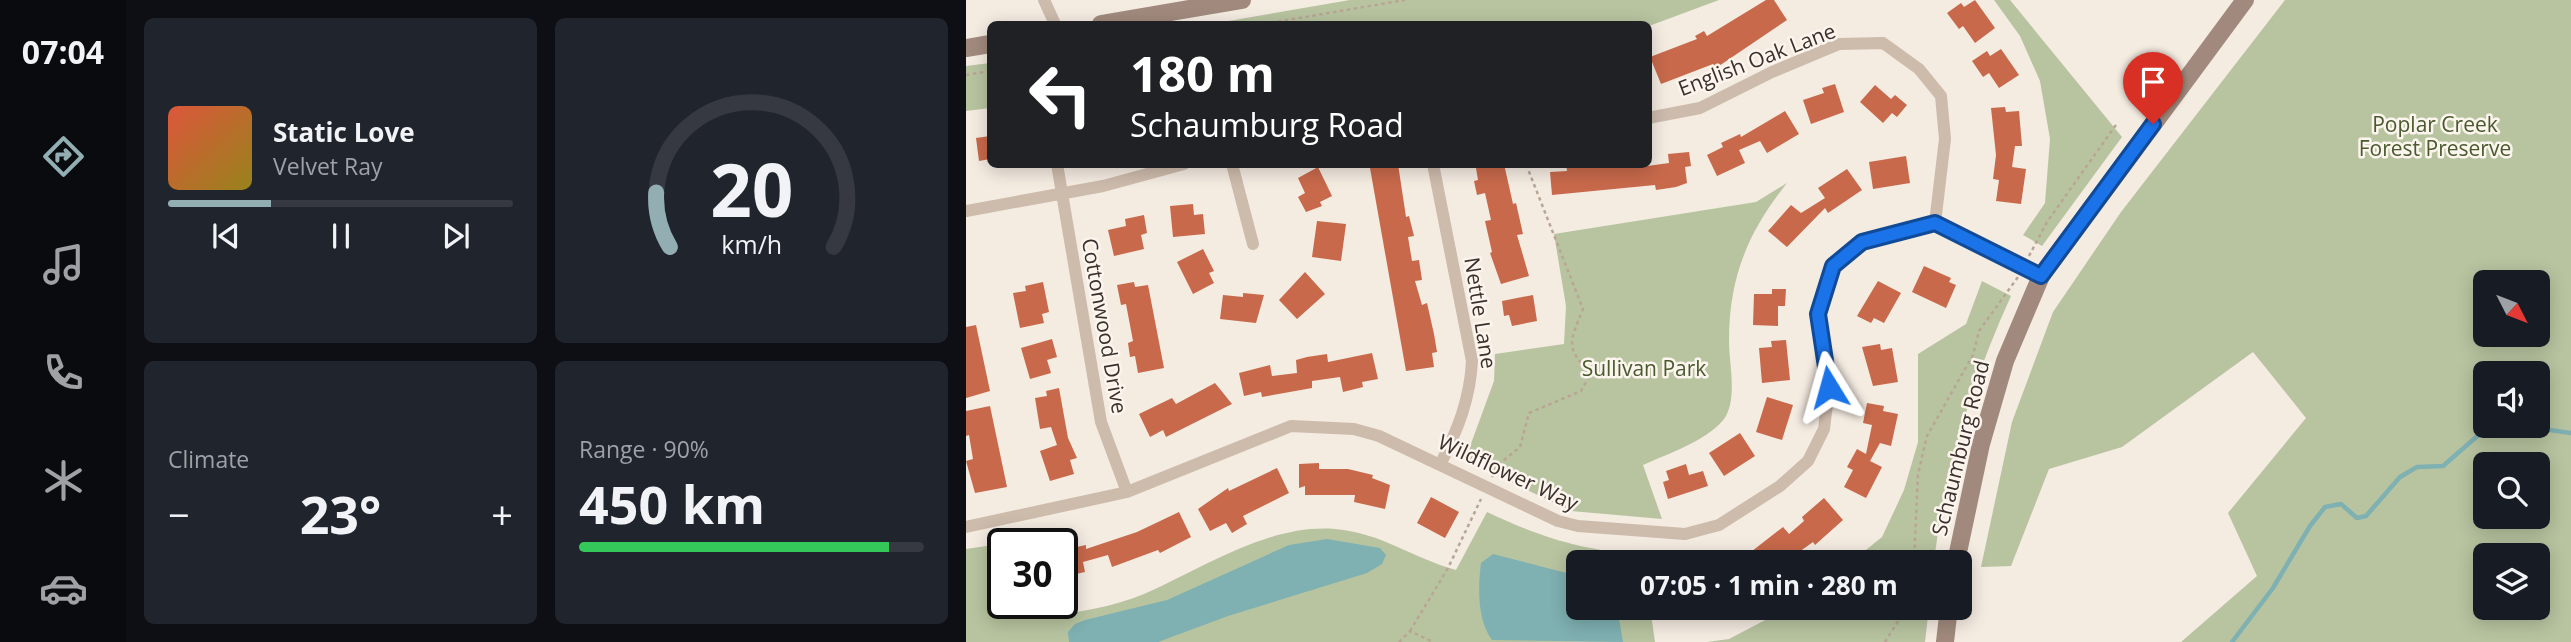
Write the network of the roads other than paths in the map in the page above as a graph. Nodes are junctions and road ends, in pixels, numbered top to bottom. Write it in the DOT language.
graph roads {
  1 [pos="1044,0"];
  2 [pos="1242,0"];
  3 [pos="2245,0"];
  4 [pos="1054,21"];
  5 [pos="1119,21"];
  6 [pos="987,44"];
  7 [pos="966,48"];
  8 [pos="1652,117"];
  9 [pos="1058,168"];
  10 [pos="1168,168"];
  11 [pos="1233,168"];
  12 [pos="1434,168"];
  13 [pos="1061,194"];
  14 [pos="966,211"];
  15 [pos="1935,223"];
  16 [pos="1253,244"];
  17 [pos="2041,276"];
  18 [pos="1441,463"];
  19 [pos="1127,492"];
  20 [pos="966,527"];
  21 [pos="1959,550"];
  22 [pos="1948,620"];
  23 [pos="1945,642"];
  1 -- 4 [label="street"];
  2 -- 5 [label="main road"];
  3 -- 17 [label="main road, Schaumburg Road"];
  6 -- 7 [label="main road"];
  8 -- 15 [label="street, English Oak Lane"];
  9 -- 13 [label="street, Cottonwood Drive"];
  10 -- 13 [label="street"];
  11 -- 16 [label="street"];
  12 -- 18 [label="street, Nettle Lane"];
  13 -- 14 [label="street"];
  13 -- 19 [label="street, Cottonwood Drive"];
  15 -- 17 [label="street"];
  15 -- 18 [label="street, Wildflower Way"];
  17 -- 21 [label="main road, Schaumburg Road"];
  18 -- 19 [label="street, Wildflower Way"];
  19 -- 20 [label="street, Wildflower Way"];
  22 -- 23 [label="main road"];
}
